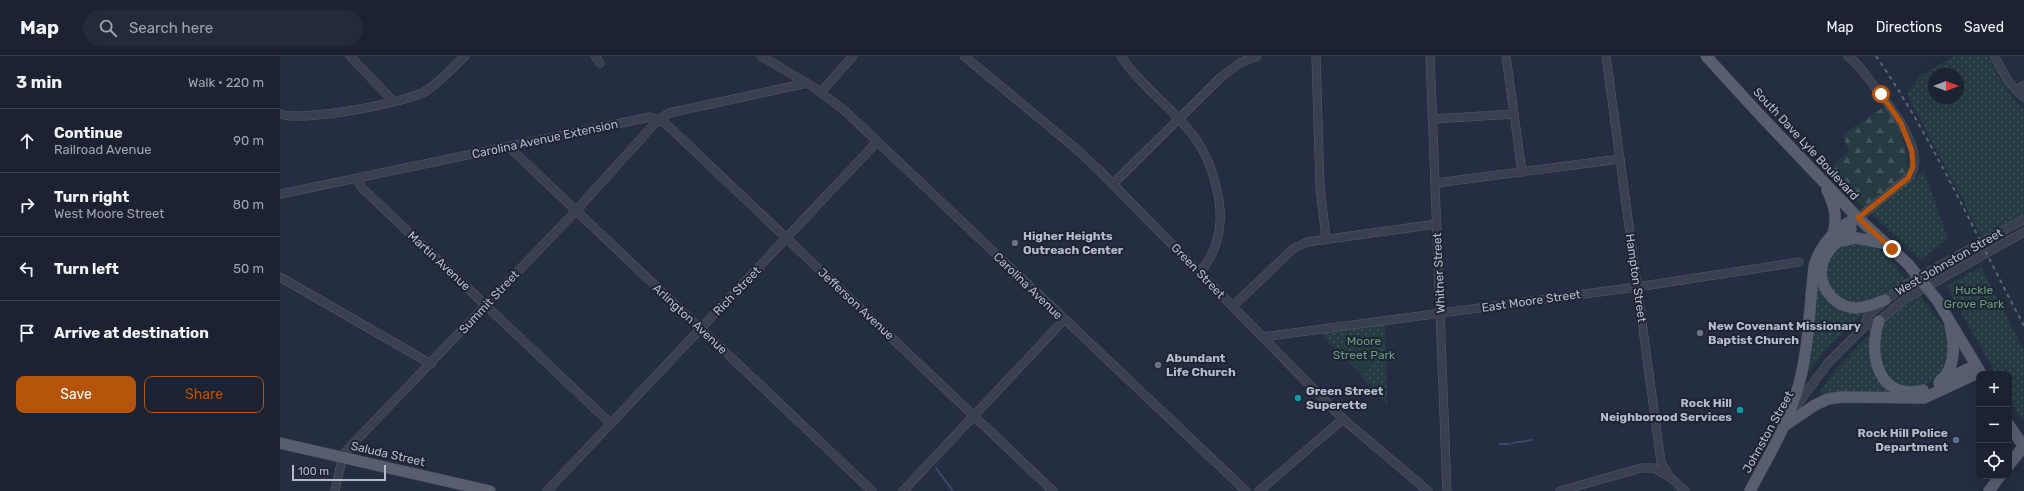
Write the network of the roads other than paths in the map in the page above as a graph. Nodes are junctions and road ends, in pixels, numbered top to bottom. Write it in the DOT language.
graph roads {
  1 [pos="350,56"];
  2 [pos="465,56"];
  3 [pos="761,56"];
  4 [pos="853,56"];
  5 [pos="964,56"];
  6 [pos="1121,56"];
  7 [pos="1257,56"];
  8 [pos="1316,56"];
  9 [pos="1430,56"];
  10 [pos="1506,56"];
  11 [pos="1606,56"];
  12 [pos="1706,56"];
  13 [pos="1848,56"];
  14 [pos="1994,56"];
  15 [pos="1244,58"];
  16 [pos="807,83"];
  17 [pos="2024,86"];
  18 [pos="2017,91"];
  19 [pos="821,92"];
  20 [pos="2024,98"];
  21 [pos="393,101"];
  22 [pos="280,114"];
  23 [pos="1514,114"];
  24 [pos="1179,118"];
  25 [pos="1433,119"];
  26 [pos="658,120"];
  27 [pos="877,142"];
  28 [pos="509,147"];
  29 [pos="1620,159"];
  30 [pos="1522,172"];
  31 [pos="357,179"];
  32 [pos="1821,180"];
  33 [pos="1436,183"];
  34 [pos="1113,184"];
  35 [pos="280,194"];
  36 [pos="575,211"];
  37 [pos="1858,218"];
  38 [pos="2024,219"];
  39 [pos="1437,224"];
  40 [pos="2024,232"];
  41 [pos="1326,238"];
  42 [pos="787,239"];
  43 [pos="1834,240"];
  44 [pos="1888,246"];
  45 [pos="1799,262"];
  46 [pos="1200,272"];
  47 [pos="280,276"];
  48 [pos="1937,281"];
  49 [pos="1638,287"];
  50 [pos="1885,300"];
  51 [pos="486,306"];
  52 [pos="1233,306"];
  53 [pos="1441,313"];
  54 [pos="1948,318"];
  55 [pos="1064,320"];
  56 [pos="1879,321"];
  57 [pos="1864,327"];
  58 [pos="701,328"];
  59 [pos="1262,337"];
  60 [pos="431,364"];
  61 [pos="1979,370"];
  62 [pos="1932,387"];
  63 [pos="974,416"];
  64 [pos="1343,419"];
  65 [pos="610,424"];
  66 [pos="1784,426"];
  67 [pos="2012,429"];
  68 [pos="280,443"];
  69 [pos="2024,447"];
  70 [pos="1660,455"];
  71 [pos="343,458"];
  72 [pos="2012,461"];
  73 [pos="1641,468"];
  74 [pos="1669,476"];
  75 [pos="1998,479"];
  76 [pos="335,491"];
  77 [pos="490,491"];
  78 [pos="547,491"];
  79 [pos="872,491"];
  80 [pos="903,491"];
  81 [pos="1053,491"];
  82 [pos="1246,491"];
  83 [pos="1259,491"];
  84 [pos="1428,491"];
  85 [pos="1447,491"];
  86 [pos="1560,491"];
  87 [pos="1685,491"];
  88 [pos="1750,491"];
  89 [pos="1988,491"];
  1 -- 21 [label="street"];
  2 -- 21 [label="street"];
  3 -- 16 [label="street, Carolina Avenue"];
  4 -- 19 [label="street"];
  5 -- 34 [label="street, Green Street"];
  6 -- 24 [label="street"];
  7 -- 15 [label="street"];
  8 -- 41 [label="street"];
  9 -- 25 [label="street, Whitner Street"];
  10 -- 23 [label="street"];
  11 -- 29 [label="street, Hampton Street"];
  12 -- 32 [label="main road, South Dave Lyle Boulevard"];
  13 -- 37 [label="street"];
  14 -- 18 [label="street"];
  15 -- 24 [label="street"];
  16 -- 19 [label="street, Carolina Avenue"];
  16 -- 26 [label="street, Carolina Avenue Extension"];
  17 -- 18 [label="street"];
  18 -- 20 [label="street"];
  19 -- 27 [label="street, Carolina Avenue"];
  21 -- 22 [label="street"];
  23 -- 25 [label="street"];
  23 -- 30 [label="street"];
  24 -- 34 [label="street"];
  24 -- 46 [label="street"];
  25 -- 33 [label="street, Whitner Street"];
  26 -- 28 [label="street, Carolina Avenue Extension"];
  26 -- 36 [label="street, Summit Street"];
  26 -- 42 [label="street, Jefferson Avenue"];
  27 -- 42 [label="street, Rich Street"];
  27 -- 55 [label="street, Carolina Avenue"];
  28 -- 31 [label="street, Carolina Avenue Extension"];
  28 -- 36 [label="street, Arlington Avenue"];
  29 -- 30 [label="street"];
  29 -- 49 [label="street, Hampton Street"];
  30 -- 33 [label="street"];
  31 -- 35 [label="street, Carolina Avenue Extension"];
  31 -- 51 [label="street, Martin Avenue"];
  32 -- 37 [label="main road, South Dave Lyle Boulevard"];
  32 -- 43 [label="main road"];
  33 -- 39 [label="street, Whitner Street"];
  34 -- 46 [label="street, Green Street"];
  36 -- 51 [label="street, Summit Street"];
  36 -- 58 [label="street, Arlington Avenue"];
  37 -- 43 [label="main road"];
  37 -- 44 [label="main road, South Dave Lyle Boulevard"];
  38 -- 50 [label="street, West Johnston Street"];
  39 -- 41 [label="street"];
  39 -- 53 [label="street, Whitner Street"];
  40 -- 48 [label="street, West Johnston Street"];
  41 -- 52 [label="street"];
  42 -- 58 [label="street, Rich Street"];
  42 -- 63 [label="street, Jefferson Avenue"];
  43 -- 44 [label="main road"];
  43 -- 50 [label="main road"];
  43 -- 66 [label="main road"];
  44 -- 54 [label="main road, South Dave Lyle Boulevard, bridge"];
  45 -- 49 [label="street, East Moore Street"];
  46 -- 52 [label="street, Green Street"];
  47 -- 60 [label="street"];
  48 -- 56 [label="street, Johnston Street"];
  49 -- 53 [label="street, East Moore Street"];
  49 -- 70 [label="street, Hampton Street"];
  50 -- 57 [label="street, West Johnston Street"];
  51 -- 60 [label="street, Summit Street"];
  51 -- 65 [label="street, Martin Avenue"];
  52 -- 59 [label="street, Green Street"];
  53 -- 59 [label="street, East Moore Street"];
  53 -- 85 [label="street, Whitner Street"];
  54 -- 61 [label="main road, South Dave Lyle Boulevard"];
  54 -- 62 [label="main road"];
  55 -- 63 [label="street"];
  55 -- 82 [label="street, Carolina Avenue"];
  56 -- 57 [label="street, Johnston Street"];
  56 -- 62 [label="main road"];
  57 -- 66 [label="street, Johnston Street"];
  58 -- 65 [label="street, Rich Street"];
  58 -- 79 [label="street, Arlington Avenue"];
  59 -- 64 [label="street, Green Street"];
  60 -- 71 [label="street, Summit Street"];
  61 -- 62 [label="main road"];
  61 -- 66 [label="main road"];
  63 -- 80 [label="street"];
  63 -- 81 [label="street, Jefferson Avenue"];
  64 -- 83 [label="street"];
  64 -- 84 [label="street, Green Street"];
  65 -- 78 [label="street, Rich Street"];
  66 -- 88 [label="main road, Johnston Street"];
  67 -- 69 [label="main road"];
  68 -- 71 [label="main road, Saluda Street"];
  69 -- 72 [label="main road"];
  70 -- 73 [label="street"];
  70 -- 74 [label="street, Hampton Street"];
  71 -- 76 [label="street, Summit Street"];
  71 -- 77 [label="main road, Saluda Street"];
  73 -- 74 [label="street"];
  73 -- 86 [label="street"];
  74 -- 87 [label="street, Hampton Street"];
  75 -- 89 [label="main road"];
}
